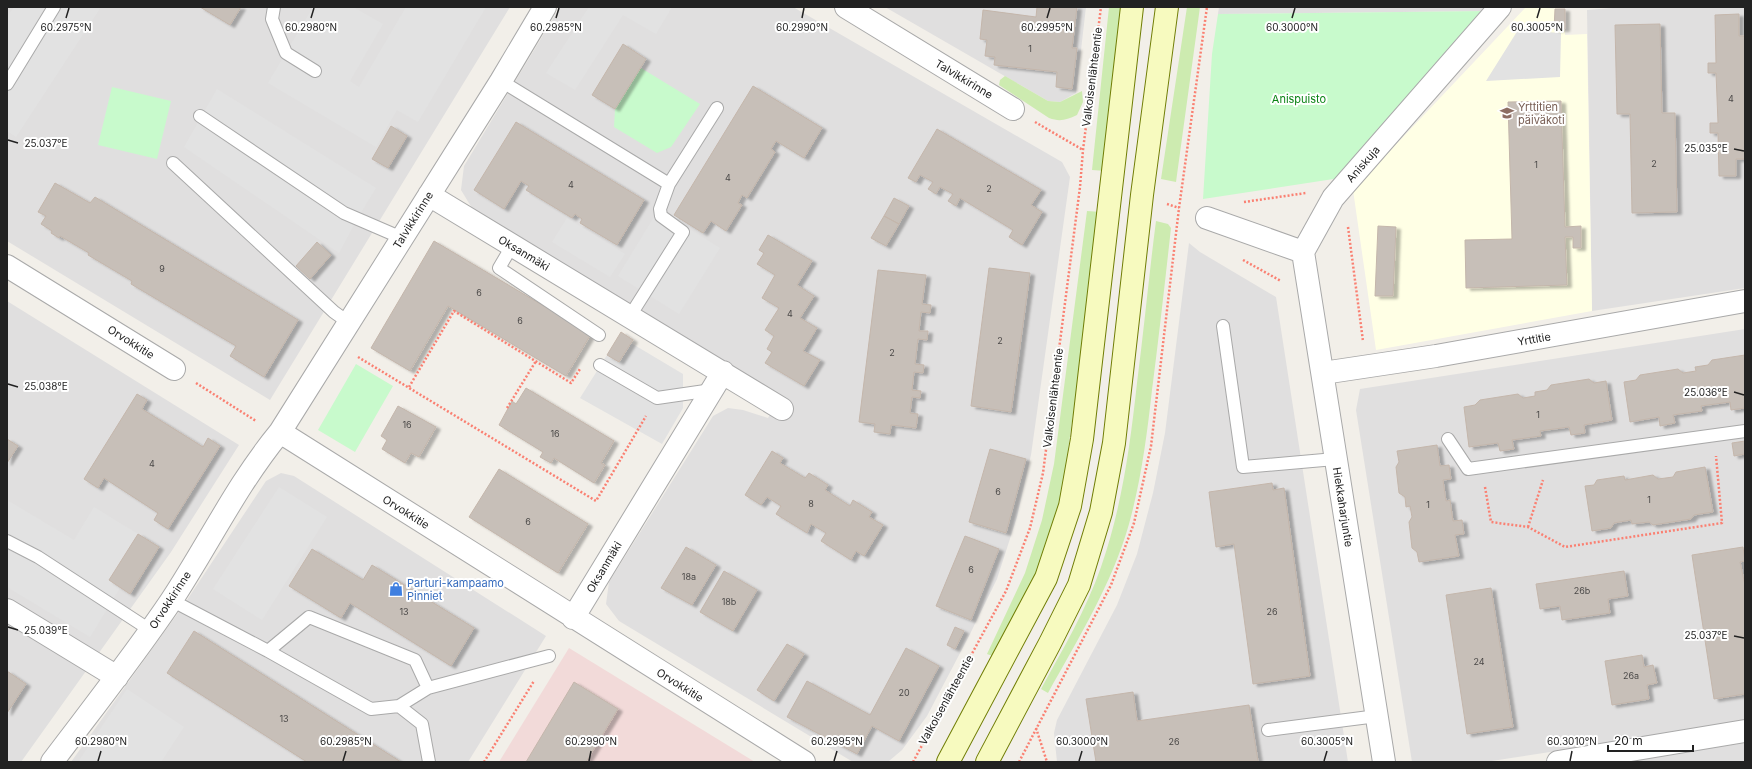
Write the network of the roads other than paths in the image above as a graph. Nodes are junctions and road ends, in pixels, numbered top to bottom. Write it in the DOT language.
graph roads {
  1 [pos="54,7"];
  2 [pos="274,7"];
  3 [pos="545,7"];
  4 [pos="846,7"];
  5 [pos="1132,7"];
  6 [pos="1166,7"];
  7 [pos="1500,7"];
  8 [pos="315,71"];
  9 [pos="500,81"];
  10 [pos="7,84"];
  11 [pos="717,108"];
  12 [pos="1014,109"];
  13 [pos="200,116"];
  14 [pos="173,163"];
  15 [pos="669,184"];
  16 [pos="429,196"];
  17 [pos="1207,218"];
  18 [pos="402,238"];
  19 [pos="512,246"];
  20 [pos="1303,252"];
  21 [pos="7,266"];
  22 [pos="1745,302"];
  23 [pos="630,316"];
  24 [pos="348,322"];
  25 [pos="1222,326"];
  26 [pos="600,335"];
  27 [pos="600,365"];
  28 [pos="174,369"];
  29 [pos="723,372"];
  30 [pos="1323,373"];
  31 [pos="712,390"];
  32 [pos="782,409"];
  33 [pos="1745,431"];
  34 [pos="280,432"];
  35 [pos="1448,439"];
  36 [pos="1335,459"];
  37 [pos="7,541"];
  38 [pos="171,600"];
  39 [pos="7,610"];
  40 [pos="573,618"];
  41 [pos="150,630"];
  42 [pos="268,651"];
  43 [pos="550,656"];
  44 [pos="117,677"];
  45 [pos="428,688"];
  46 [pos="399,706"];
  47 [pos="1377,716"];
  48 [pos="1268,730"];
  49 [pos="1745,731"];
  50 [pos="52,762"];
  51 [pos="429,762"];
  52 [pos="804,762"];
  53 [pos="948,762"];
  54 [pos="987,762"];
  55 [pos="1384,762"];
  56 [pos="1558,762"];
  1 -- 10 [label="lane"];
  2 -- 8 [label="lane"];
  3 -- 9 [label="street, Talvikkirinne"];
  4 -- 12 [label="street, Talvikkirinne"];
  5 -- 53 [label="main road"];
  6 -- 54 [label="main road"];
  7 -- 20 [label="street, Aniskuja"];
  9 -- 15 [label="lane"];
  9 -- 16 [label="street, Talvikkirinne"];
  11 -- 15 [label="lane"];
  13 -- 18 [label="lane"];
  14 -- 24 [label="lane"];
  15 -- 23 [label="lane"];
  16 -- 18 [label="street, Talvikkirinne"];
  16 -- 19 [label="street, Oksanmäki"];
  17 -- 20 [label="street"];
  18 -- 24 [label="street, Talvikkirinne"];
  19 -- 23 [label="street, Oksanmäki"];
  19 -- 26 [label="lane"];
  20 -- 30 [label="street, Hiekkaharjuntie"];
  21 -- 28 [label="street, Orvokkitie"];
  22 -- 30 [label="street, Yrttitie"];
  23 -- 29 [label="street, Oksanmäki"];
  24 -- 34 [label="street, Talvikkirinne"];
  25 -- 36 [label="lane"];
  27 -- 31 [label="lane"];
  29 -- 31 [label="street, Oksanmäki"];
  29 -- 32 [label="street, Oksanmäki"];
  30 -- 36 [label="street, Hiekkaharjuntie"];
  31 -- 40 [label="street, Oksanmäki"];
  33 -- 35 [label="lane"];
  34 -- 38 [label="street, Orvokkirinne"];
  34 -- 40 [label="street, Orvokkitie"];
  36 -- 47 [label="street, Hiekkaharjuntie"];
  37 -- 41 [label="lane"];
  38 -- 41 [label="street, Orvokkirinne"];
  38 -- 42 [label="lane"];
  39 -- 44 [label="street"];
  40 -- 52 [label="street, Orvokkitie"];
  41 -- 44 [label="street, Orvokkirinne"];
  42 -- 45 [label="lane"];
  42 -- 46 [label="lane"];
  43 -- 45 [label="lane"];
  44 -- 50 [label="street, Orvokkirinne"];
  45 -- 46 [label="lane"];
  46 -- 51 [label="lane"];
  47 -- 48 [label="lane"];
  47 -- 55 [label="street, Hiekkaharjuntie"];
  49 -- 56 [label="street"];
}
